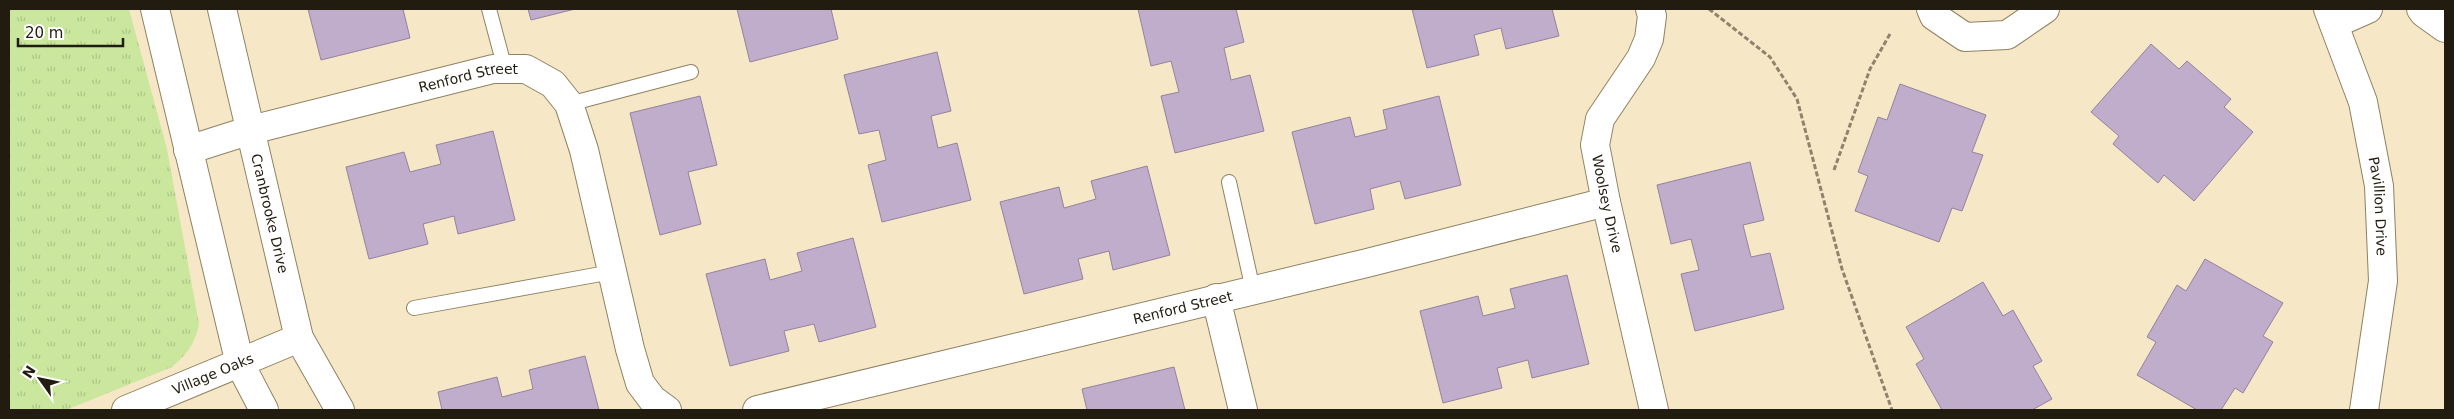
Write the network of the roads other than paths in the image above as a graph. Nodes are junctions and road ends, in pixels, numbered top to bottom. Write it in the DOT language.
graph roads {
  1 [pos="155,9"];
  2 [pos="222,9"];
  3 [pos="489,9"];
  4 [pos="1650,9"];
  5 [pos="1931,9"];
  6 [pos="2045,9"];
  7 [pos="2368,9"];
  8 [pos="2421,9"];
  9 [pos="2331,16"];
  10 [pos="2445,28"];
  11 [pos="504,69"];
  12 [pos="691,72"];
  13 [pos="569,104"];
  14 [pos="251,130"];
  15 [pos="188,150"];
  16 [pos="1229,182"];
  17 [pos="1606,202"];
  18 [pos="612,272"];
  19 [pos="1252,290"];
  20 [pos="1216,298"];
  21 [pos="414,308"];
  22 [pos="298,338"];
  23 [pos="240,364"];
  24 [pos="813,403"];
  25 [pos="126,410"];
  26 [pos="264,410"];
  27 [pos="340,410"];
  28 [pos="666,410"];
  29 [pos="758,410"];
  30 [pos="1243,410"];
  31 [pos="1654,410"];
  32 [pos="2364,410"];
  1 -- 15 [label="street"];
  2 -- 14 [label="street, Cranbrooke Drive"];
  3 -- 11 [label="lane"];
  4 -- 17 [label="street, Woolsey Drive"];
  5 -- 6 [label="street"];
  7 -- 9 [label="street"];
  8 -- 10 [label="street"];
  9 -- 32 [label="street, Pavillion Drive"];
  11 -- 13 [label="street, Renford Street"];
  11 -- 14 [label="street, Renford Street"];
  12 -- 13 [label="lane"];
  13 -- 18 [label="street, Renford Street"];
  14 -- 15 [label="street, Renford Street"];
  14 -- 22 [label="street, Cranbrooke Drive"];
  15 -- 23 [label="street"];
  16 -- 19 [label="lane"];
  17 -- 19 [label="street, Renford Street"];
  17 -- 31 [label="street, Woolsey Drive"];
  18 -- 21 [label="lane"];
  18 -- 28 [label="street, Renford Street"];
  19 -- 20 [label="street, Renford Street"];
  20 -- 24 [label="street, Renford Street"];
  20 -- 30 [label="street"];
  22 -- 23 [label="street, Village Oaks"];
  22 -- 27 [label="street, Cranbrooke Drive"];
  23 -- 25 [label="street, Village Oaks"];
  23 -- 26 [label="street"];
  24 -- 29 [label="street, Renford Street"];
}
